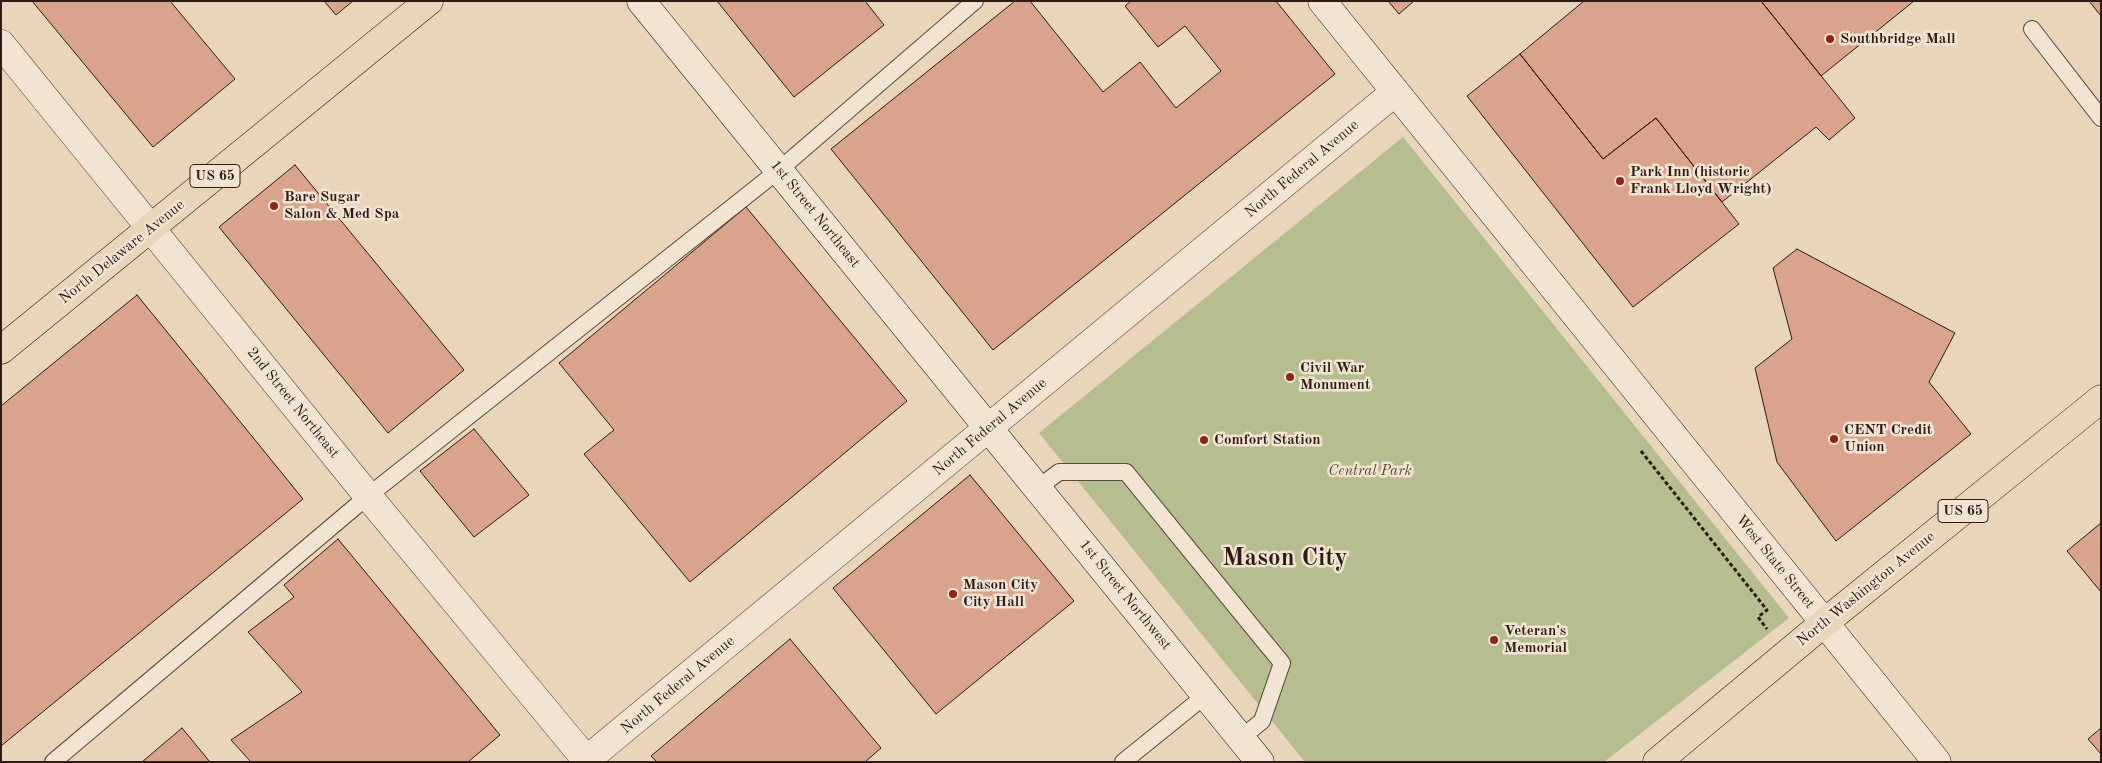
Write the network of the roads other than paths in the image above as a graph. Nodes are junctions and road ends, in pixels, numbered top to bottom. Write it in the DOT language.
graph roads {
  1 [pos="429,1"];
  2 [pos="641,1"];
  3 [pos="975,1"];
  4 [pos="1322,1"];
  5 [pos="2032,28"];
  6 [pos="1,44"];
  7 [pos="1395,92"];
  8 [pos="2101,118"];
  9 [pos="779,170"];
  10 [pos="152,228"];
  11 [pos="1,350"];
  12 [pos="2101,399"];
  13 [pos="988,428"];
  14 [pos="1038,488"];
  15 [pos="368,496"];
  16 [pos="1824,622"];
  17 [pos="1206,695"];
  18 [pos="1241,738"];
  19 [pos="586,761"];
  20 [pos="54,762"];
  21 [pos="1123,762"];
  22 [pos="1260,762"];
  23 [pos="1657,762"];
  24 [pos="1937,762"];
  1 -- 10 [label="main road, North Delaware Avenue / US 65"];
  2 -- 9 [label="main road, 1st Street Northeast"];
  3 -- 9 [label="lane"];
  4 -- 7 [label="main road, West State Street"];
  5 -- 8 [label="lane"];
  6 -- 10 [label="main road, 2nd Street Northeast"];
  7 -- 13 [label="main road, North Federal Avenue"];
  7 -- 16 [label="main road, West State Street"];
  9 -- 13 [label="main road, 1st Street Northeast"];
  9 -- 15 [label="lane"];
  10 -- 11 [label="main road, North Delaware Avenue / US 65"];
  10 -- 15 [label="main road, 2nd Street Northeast"];
  12 -- 16 [label="main road, North Washington Avenue / US 65"];
  13 -- 14 [label="main road, 1st Street Northwest"];
  13 -- 19 [label="main road, North Federal Avenue"];
  14 -- 17 [label="main road, 1st Street Northwest"];
  14 -- 18 [label="lane"];
  15 -- 19 [label="main road, 2nd Street Northeast"];
  15 -- 20 [label="lane"];
  16 -- 23 [label="main road, North Washington Avenue / US 65"];
  16 -- 24 [label="main road, West State Street"];
  17 -- 18 [label="main road, 1st Street Northwest"];
  17 -- 21 [label="lane"];
  18 -- 22 [label="main road, 1st Street Northwest"];
}
